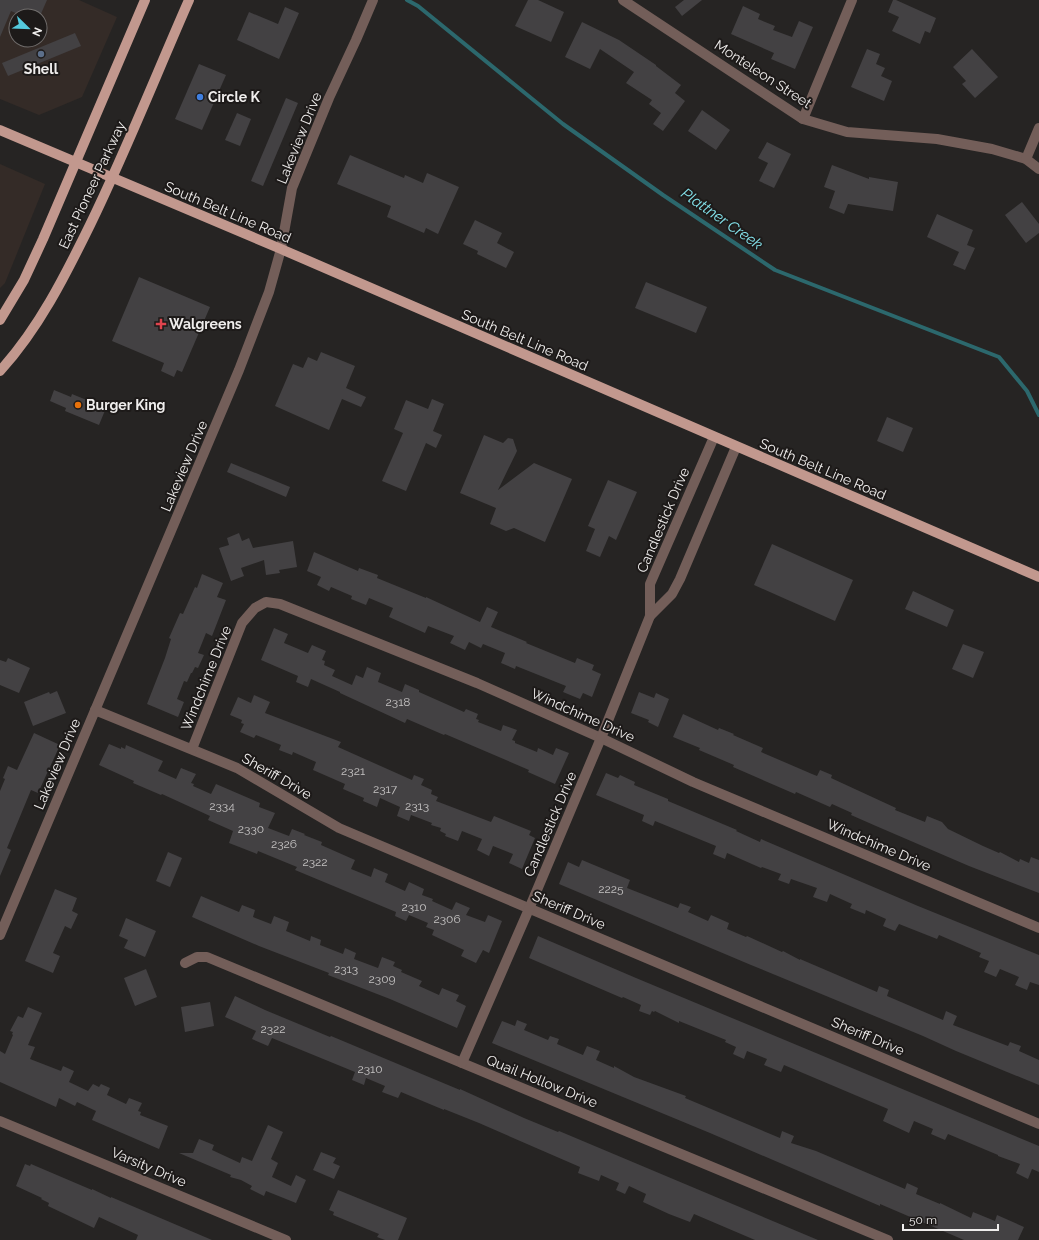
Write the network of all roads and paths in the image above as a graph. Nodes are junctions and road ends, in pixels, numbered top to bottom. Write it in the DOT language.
graph roads {
  1 [pos="145,0"];
  2 [pos="189,0"];
  3 [pos="373,0"];
  4 [pos="623,0"];
  5 [pos="852,0"];
  6 [pos="803,119"];
  7 [pos="1039,128"];
  8 [pos="0,130"];
  9 [pos="1026,159"];
  10 [pos="75,163"];
  11 [pos="1039,169"];
  12 [pos="112,178"];
  13 [pos="281,249"];
  14 [pos="0,320"];
  15 [pos="0,371"];
  16 [pos="714,437"];
  17 [pos="736,447"];
  18 [pos="1039,577"];
  19 [pos="650,616"];
  20 [pos="95,710"];
  21 [pos="601,738"];
  22 [pos="192,749"];
  23 [pos="529,909"];
  24 [pos="1039,928"];
  25 [pos="0,935"];
  26 [pos="185,963"];
  27 [pos="462,1063"];
  28 [pos="0,1121"];
  29 [pos="1039,1124"];
  30 [pos="286,1240"];
  31 [pos="888,1240"];
  1 -- 10 [label="main road, East Pioneer Parkway"];
  2 -- 12 [label="main road, East Pioneer Parkway"];
  3 -- 13 [label="street, Lakeview Drive"];
  4 -- 6 [label="street, Monteleon Street"];
  5 -- 6 [label="street"];
  6 -- 9 [label="street, Monteleon Street"];
  7 -- 9 [label="street"];
  8 -- 10 [label="main road, South Belt Line Road"];
  9 -- 11 [label="street, Monteleon Street"];
  10 -- 12 [label="main road, South Belt Line Road"];
  10 -- 14 [label="main road, East Pioneer Parkway"];
  12 -- 13 [label="main road, South Belt Line Road"];
  12 -- 15 [label="main road, East Pioneer Parkway"];
  13 -- 16 [label="main road, South Belt Line Road"];
  13 -- 20 [label="street, Lakeview Drive"];
  16 -- 17 [label="main road, South Belt Line Road"];
  16 -- 19 [label="street, Candlestick Drive"];
  17 -- 18 [label="main road, South Belt Line Road"];
  17 -- 19 [label="street, Candlestick Drive"];
  19 -- 21 [label="street, Candlestick Drive"];
  20 -- 22 [label="street, Sheriff Drive"];
  20 -- 25 [label="street, Lakeview Drive"];
  21 -- 22 [label="street, Windchime Drive"];
  21 -- 23 [label="street, Candlestick Drive"];
  21 -- 24 [label="street, Windchime Drive"];
  22 -- 23 [label="street, Sheriff Drive"];
  23 -- 27 [label="street, Candlestick Drive"];
  23 -- 29 [label="street, Sheriff Drive"];
  26 -- 27 [label="street, Quail Hollow Drive"];
  27 -- 31 [label="street, Quail Hollow Drive"];
  28 -- 30 [label="street, Varsity Drive"];
}
